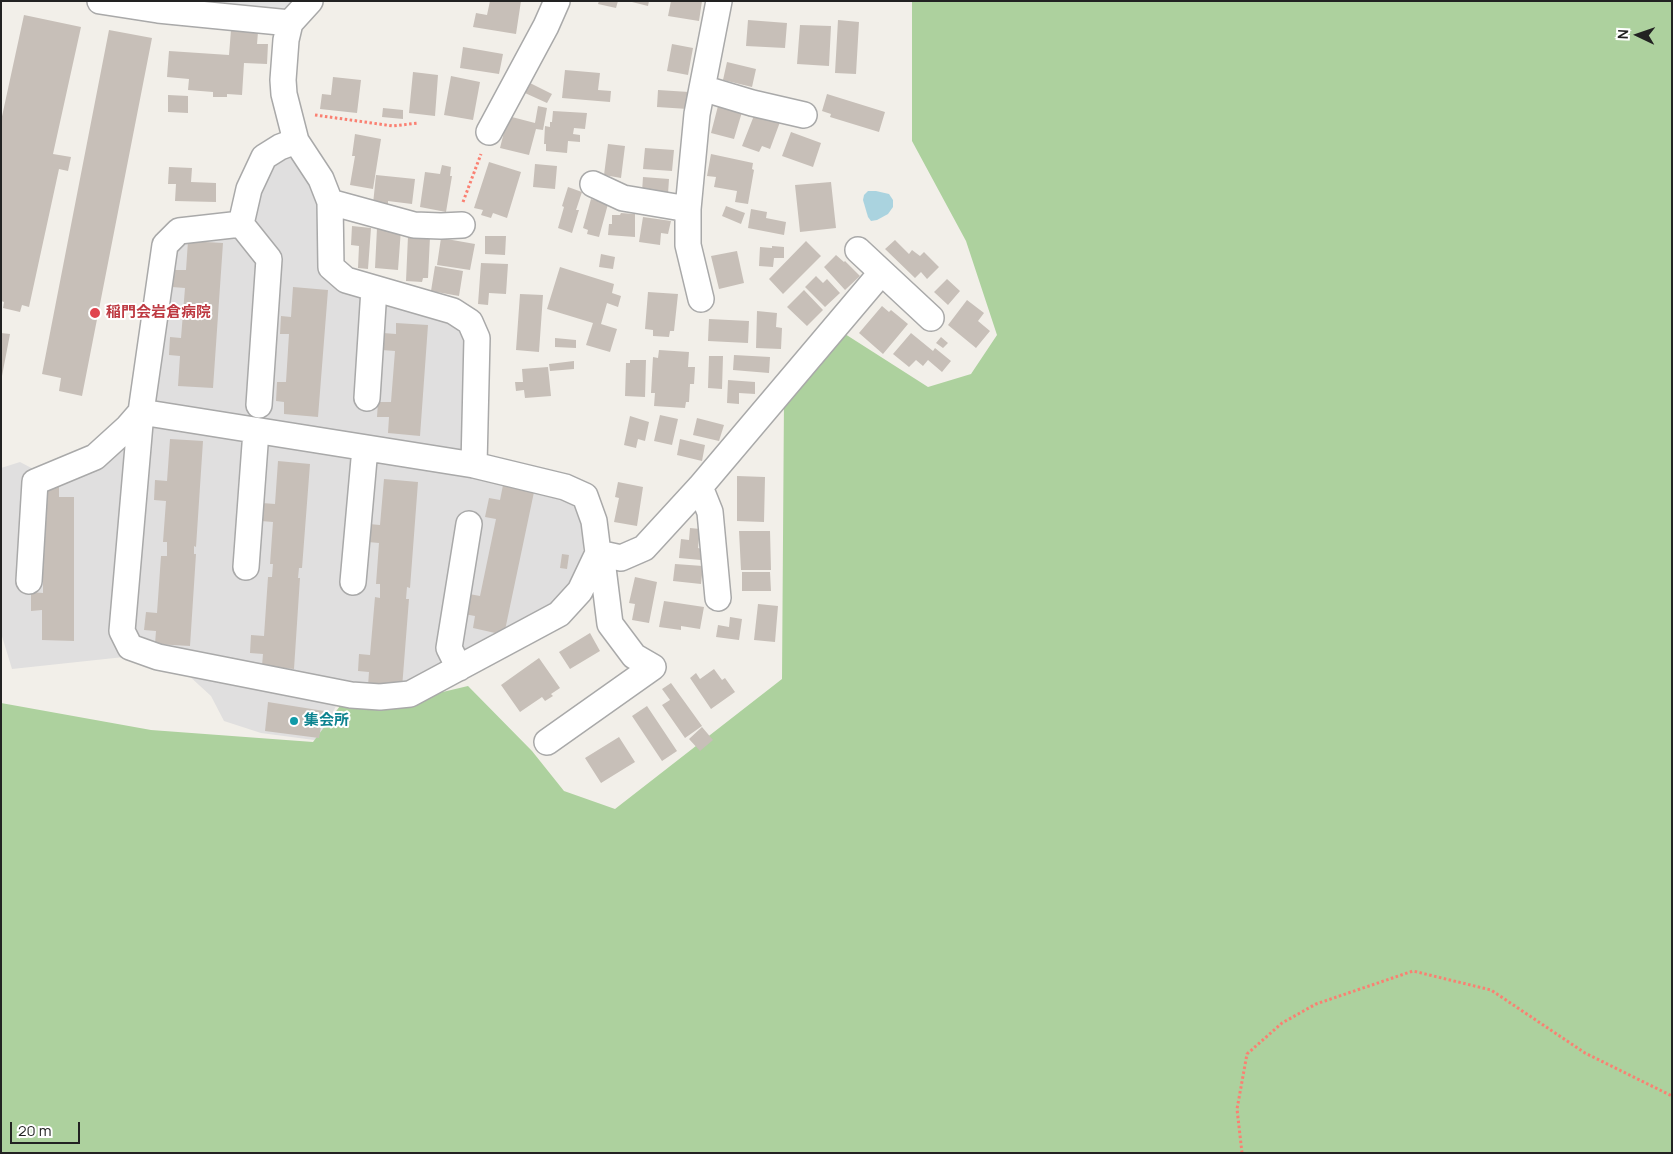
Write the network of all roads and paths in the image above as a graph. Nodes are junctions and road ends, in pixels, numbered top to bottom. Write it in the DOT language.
graph roads {
  1 [pos="101,1"];
  2 [pos="310,1"];
  3 [pos="556,1"];
  4 [pos="719,1"];
  5 [pos="158,5"];
  6 [pos="290,23"];
  7 [pos="702,88"];
  8 [pos="288,111"];
  9 [pos="804,114"];
  10 [pos="418,123"];
  11 [pos="489,132"];
  12 [pos="296,141"];
  13 [pos="594,184"];
  14 [pos="330,202"];
  15 [pos="688,209"];
  16 [pos="241,224"];
  17 [pos="462,225"];
  18 [pos="858,250"];
  19 [pos="881,273"];
  20 [pos="374,289"];
  21 [pos="701,299"];
  22 [pos="931,318"];
  23 [pos="367,398"];
  24 [pos="260,405"];
  25 [pos="141,412"];
  26 [pos="256,431"];
  27 [pos="365,448"];
  28 [pos="474,465"];
  29 [pos="700,487"];
  30 [pos="469,524"];
  31 [pos="598,553"];
  32 [pos="246,567"];
  33 [pos="29,581"];
  34 [pos="354,582"];
  35 [pos="718,598"];
  36 [pos="459,668"];
  37 [pos="547,742"];
  38 [pos="1672,1096"];
  39 [pos="1242,1153"];
  1 -- 5 [label="street"];
  2 -- 6 [label="street"];
  3 -- 11 [label="street"];
  4 -- 7 [label="street"];
  5 -- 6 [label="street"];
  6 -- 8 [label="street"];
  7 -- 9 [label="street"];
  7 -- 15 [label="street"];
  8 -- 10 [label="path"];
  8 -- 12 [label="street"];
  11 -- 17 [label="path"];
  12 -- 14 [label="street"];
  12 -- 16 [label="street"];
  13 -- 15 [label="street"];
  14 -- 17 [label="street"];
  14 -- 20 [label="street"];
  15 -- 21 [label="street"];
  16 -- 24 [label="street"];
  16 -- 25 [label="street"];
  18 -- 19 [label="street"];
  19 -- 22 [label="street"];
  19 -- 29 [label="street"];
  20 -- 23 [label="street"];
  20 -- 28 [label="street"];
  25 -- 26 [label="street"];
  25 -- 33 [label="street"];
  25 -- 36 [label="street"];
  26 -- 27 [label="street"];
  26 -- 32 [label="street"];
  27 -- 28 [label="street"];
  27 -- 34 [label="street"];
  28 -- 31 [label="street"];
  29 -- 31 [label="street"];
  29 -- 35 [label="street"];
  30 -- 36 [label="street"];
  31 -- 36 [label="street"];
  31 -- 37 [label="street"];
  38 -- 39 [label="path"];
}
